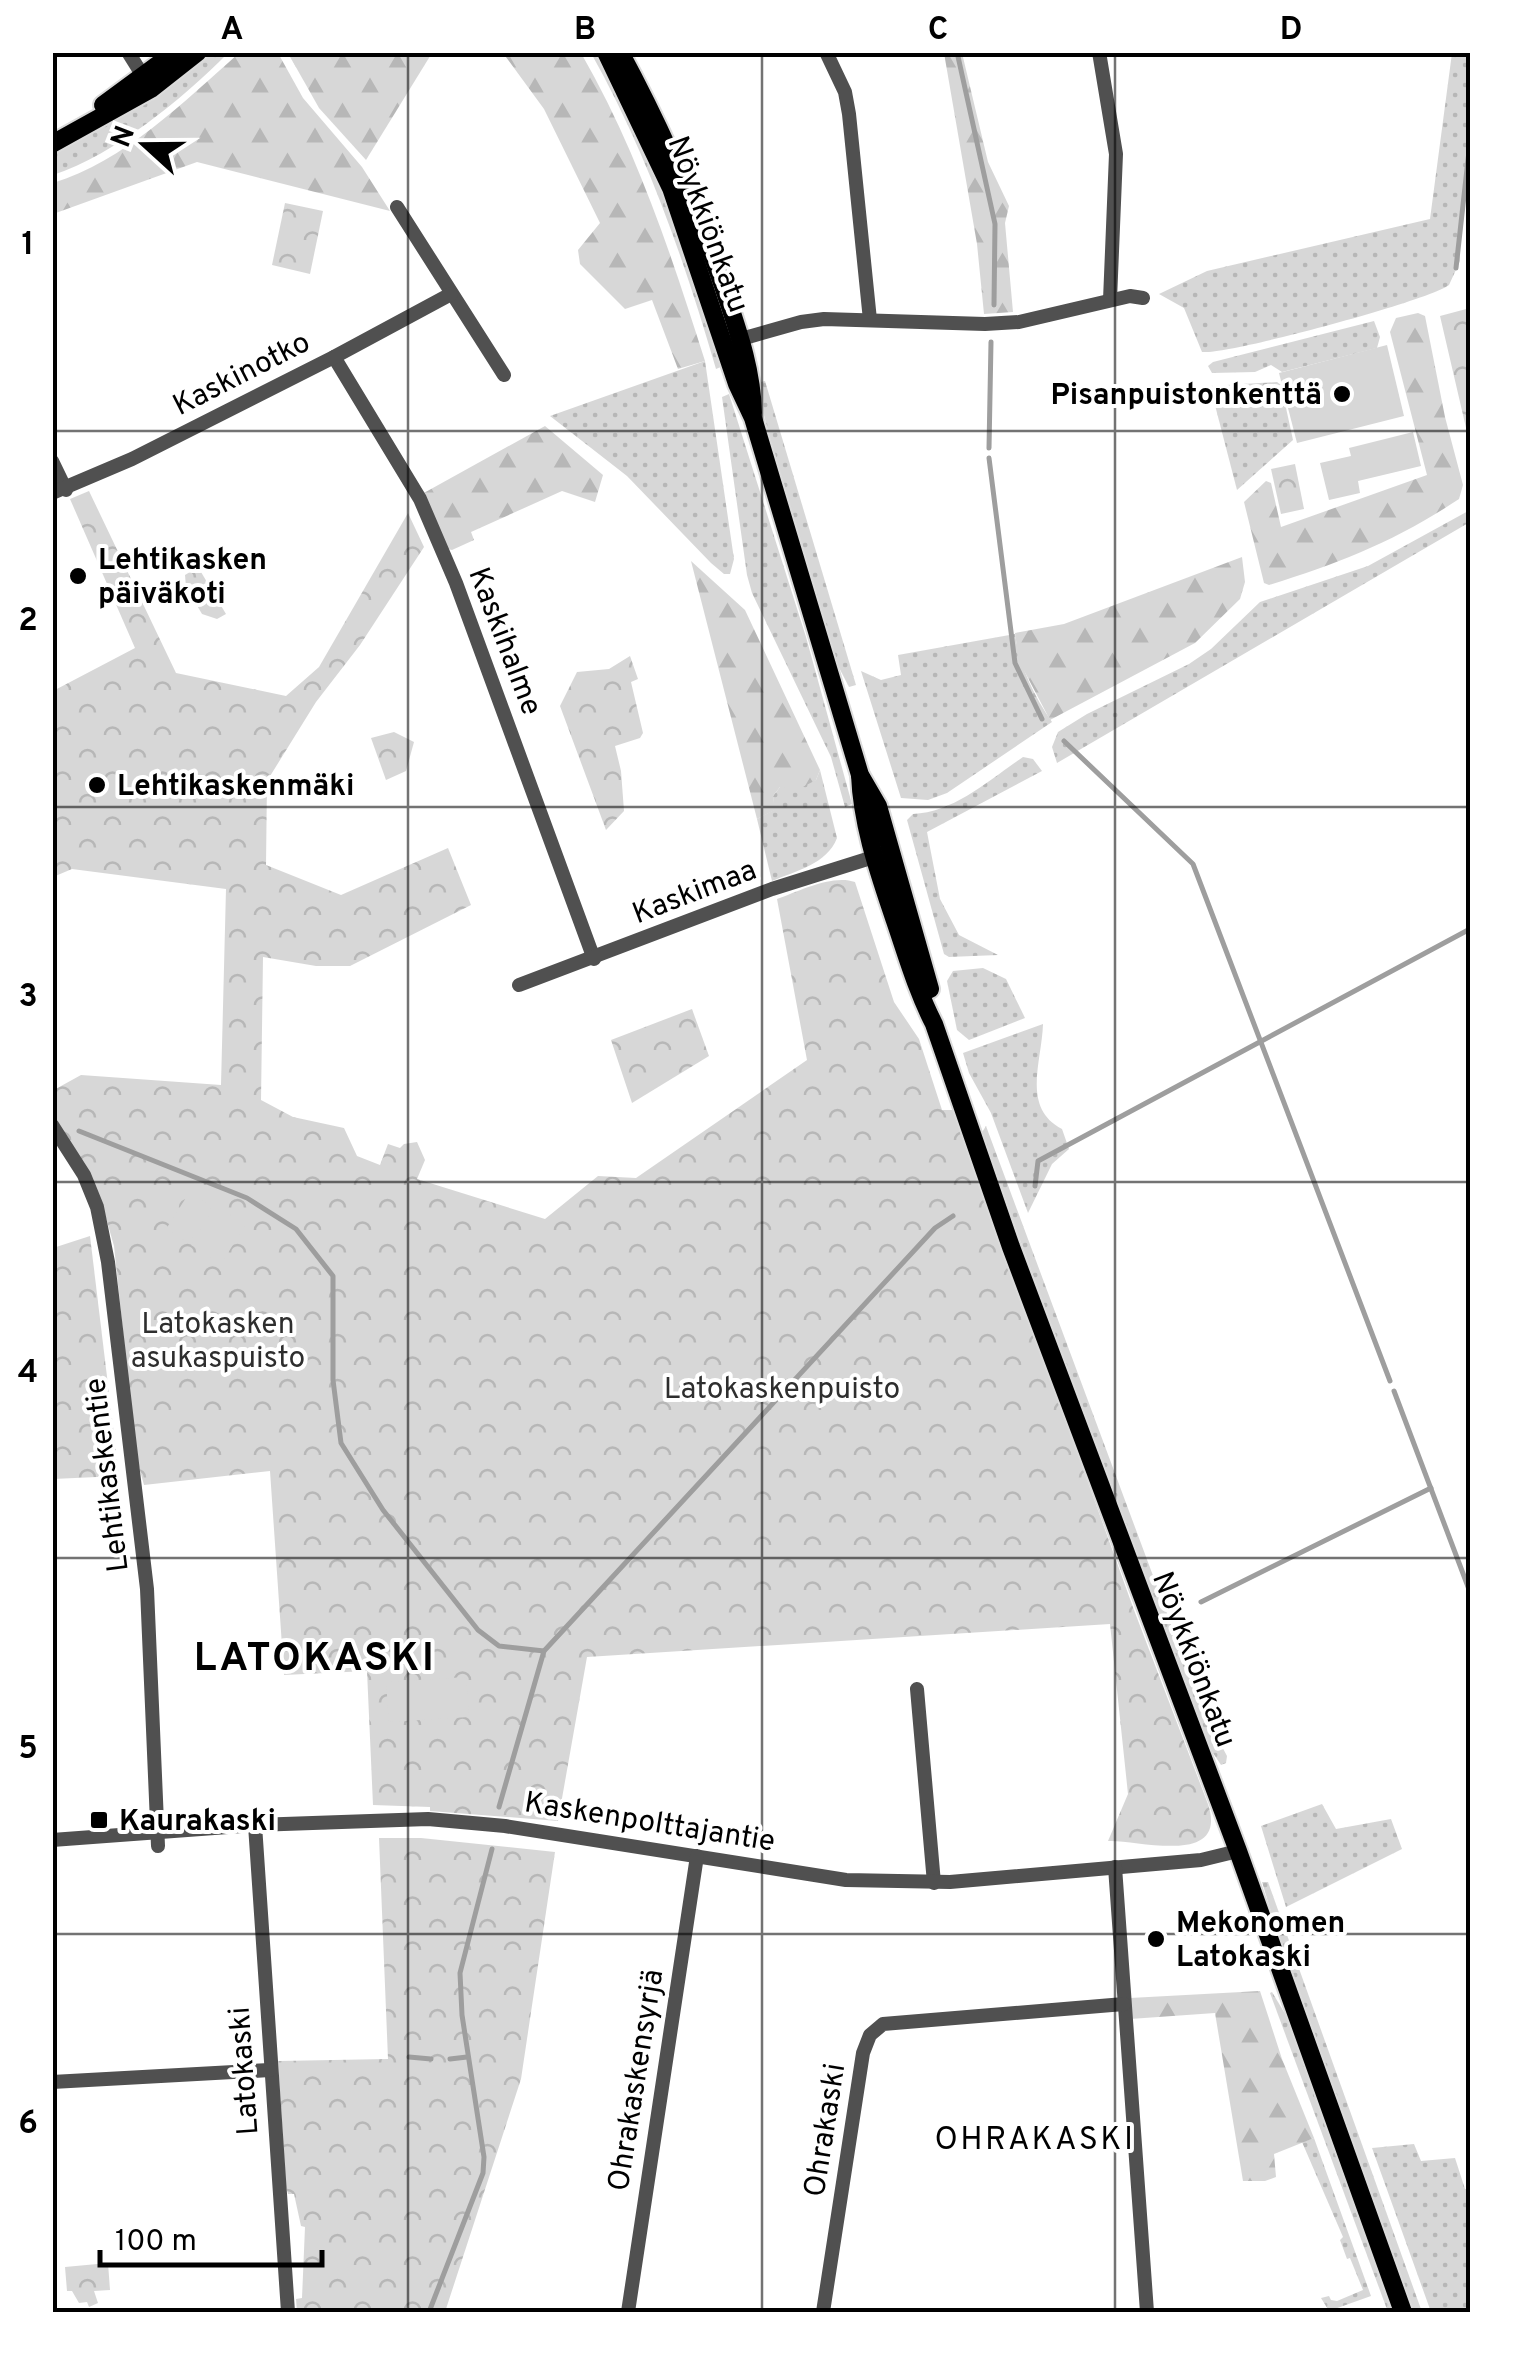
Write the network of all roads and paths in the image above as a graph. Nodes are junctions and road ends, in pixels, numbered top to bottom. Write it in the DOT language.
graph roads {
  1 [pos="175,52"];
  2 [pos="198,52"];
  3 [pos="606,52"];
  4 [pos="620,52"];
  5 [pos="826,52"];
  6 [pos="1099,52"];
  7 [pos="130,53"];
  8 [pos="148,83"];
  9 [pos="52,132"];
  10 [pos="52,144"];
  11 [pos="397,207"];
  12 [pos="451,294"];
  13 [pos="1142,298"];
  14 [pos="1110,300"];
  15 [pos="870,320"];
  16 [pos="732,342"];
  17 [pos="334,357"];
  18 [pos="504,376"];
  19 [pos="52,461"];
  20 [pos="59,492"];
  21 [pos="882,855"];
  22 [pos="594,959"];
  23 [pos="518,985"];
  24 [pos="52,1126"];
  25 [pos="917,1689"];
  26 [pos="254,1825"];
  27 [pos="158,1838"];
  28 [pos="52,1840"];
  29 [pos="1238,1851"];
  30 [pos="697,1856"];
  31 [pos="1115,1867"];
  32 [pos="934,1883"];
  33 [pos="1124,2004"];
  34 [pos="270,2070"];
  35 [pos="52,2082"];
  36 [pos="288,2312"];
  37 [pos="628,2312"];
  38 [pos="823,2312"];
  39 [pos="1147,2312"];
  40 [pos="1403,2312"];
  1 -- 8 [label="main road"];
  2 -- 8 [label="main road"];
  3 -- 16 [label="main road, Nöykkiönkatu"];
  4 -- 16 [label="main road, Nöykkiönkatu"];
  5 -- 15 [label="street"];
  6 -- 14 [label="street"];
  7 -- 8 [label="street"];
  8 -- 9 [label="main road"];
  8 -- 10 [label="main road"];
  11 -- 12 [label="street"];
  12 -- 17 [label="street, Kaskinotko"];
  12 -- 18 [label="street"];
  13 -- 14 [label="street"];
  14 -- 15 [label="street"];
  15 -- 16 [label="street"];
  16 -- 21 [label="main road, Nöykkiönkatu"];
  17 -- 20 [label="street, Kaskinotko"];
  17 -- 22 [label="street, Kaskihalme"];
  19 -- 20 [label="street"];
  21 -- 22 [label="street, Kaskimaa"];
  21 -- 29 [label="main road, Nöykkiönkatu"];
  22 -- 23 [label="street, Kaskimaa"];
  24 -- 27 [label="street, Lehtikaskentie"];
  25 -- 32 [label="street"];
  26 -- 27 [label="street, Kaskenpolttajantie"];
  26 -- 30 [label="street, Kaskenpolttajantie"];
  26 -- 34 [label="street, Latokaski"];
  27 -- 28 [label="street, Kaskenpolttajantie"];
  29 -- 31 [label="street, Kaskenpolttajantie"];
  29 -- 40 [label="main road, Nöykkiönkatu"];
  30 -- 32 [label="street, Kaskenpolttajantie"];
  30 -- 37 [label="street, Ohrakaskensyrjä"];
  31 -- 32 [label="street, Kaskenpolttajantie"];
  31 -- 33 [label="street"];
  33 -- 38 [label="street, Ohrakaski"];
  33 -- 39 [label="street"];
  34 -- 35 [label="street"];
  34 -- 36 [label="street, Latokaski"];
}
